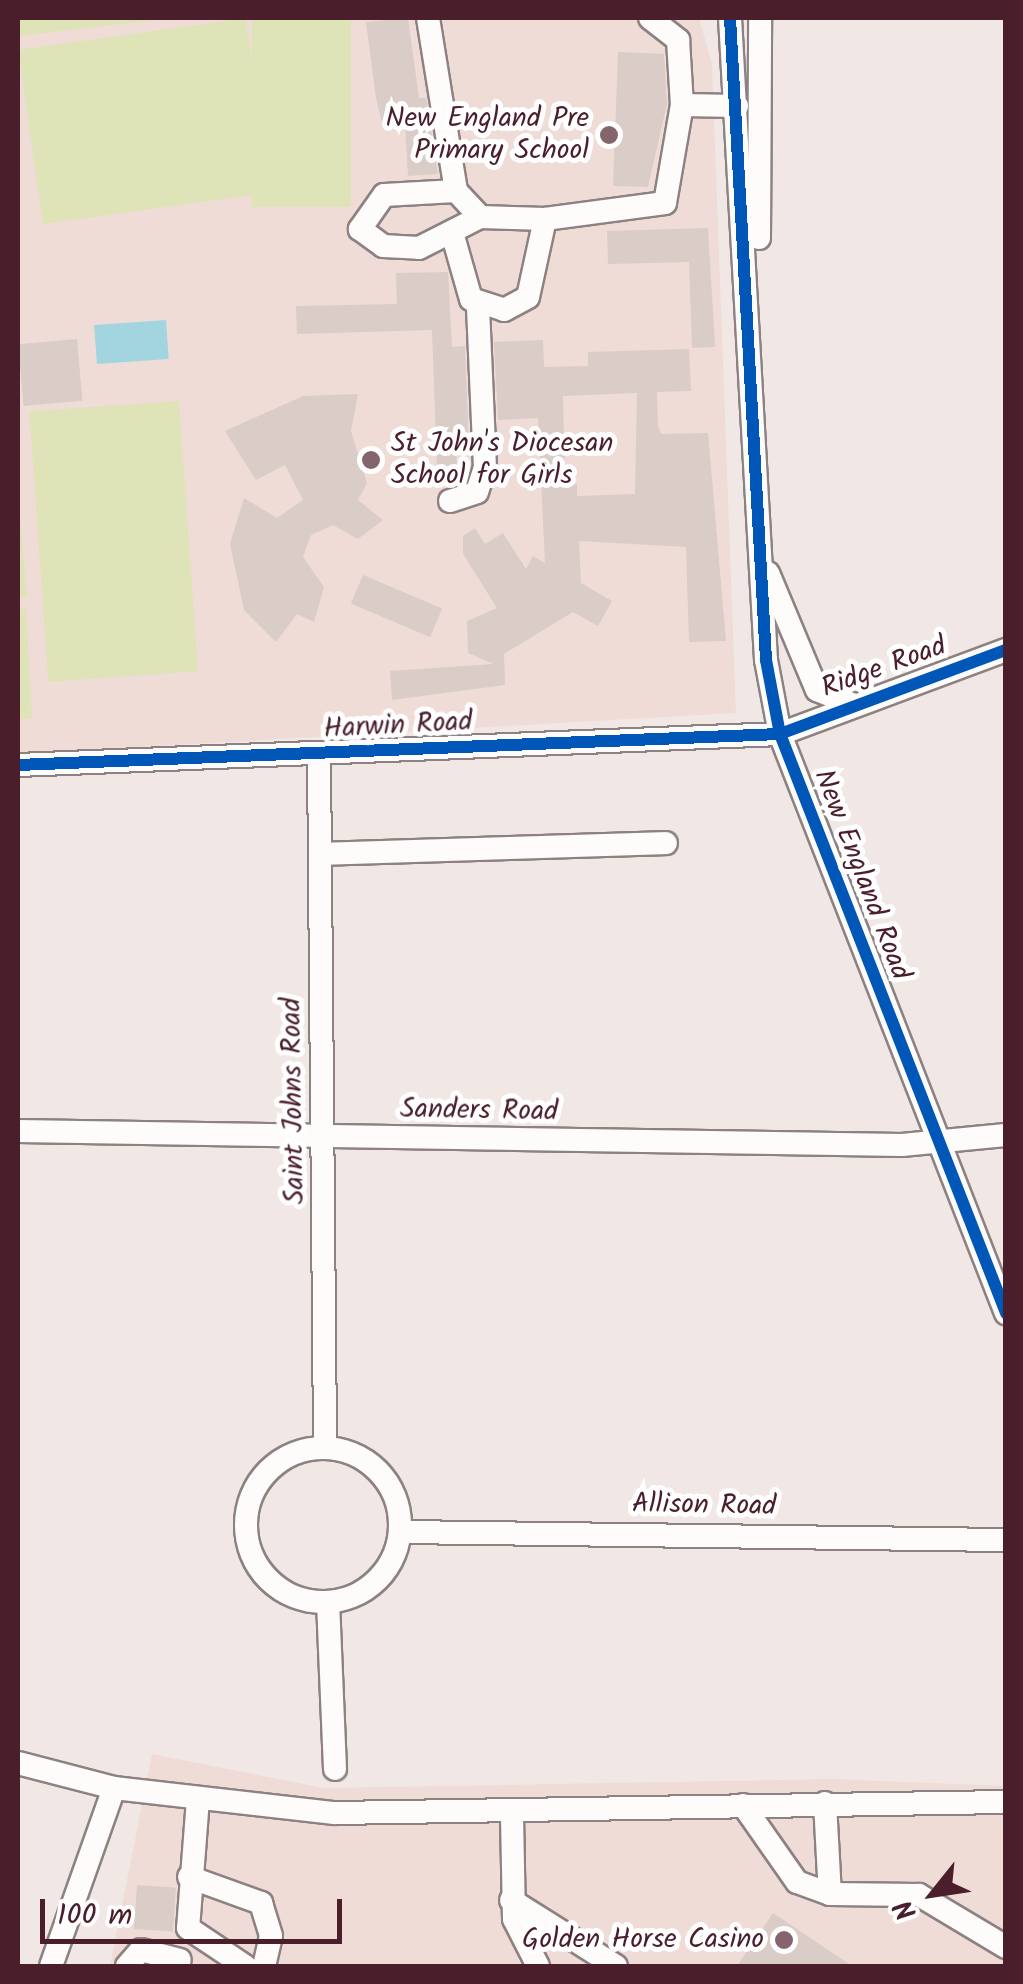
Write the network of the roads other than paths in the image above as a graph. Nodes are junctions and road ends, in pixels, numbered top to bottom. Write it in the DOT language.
graph roads {
  1 [pos="428,18"];
  2 [pos="650,18"];
  3 [pos="730,18"];
  4 [pos="760,18"];
  5 [pos="682,105"];
  6 [pos="737,106"];
  7 [pos="760,174"];
  8 [pos="456,191"];
  9 [pos="743,202"];
  10 [pos="480,217"];
  11 [pos="545,220"];
  12 [pos="454,236"];
  13 [pos="478,309"];
  14 [pos="756,437"];
  15 [pos="450,500"];
  16 [pos="760,551"];
  17 [pos="1006,650"];
  18 [pos="854,705"];
  19 [pos="780,734"];
  20 [pos="319,754"];
  21 [pos="18,765"];
  22 [pos="666,843"];
  23 [pos="320,854"];
  24 [pos="18,1131"];
  25 [pos="1006,1135"];
  26 [pos="326,1140"];
  27 [pos="940,1145"];
  28 [pos="1006,1313"];
  29 [pos="325,1448"];
  30 [pos="401,1532"];
  31 [pos="1006,1540"];
  32 [pos="328,1602"];
  33 [pos="18,1762"];
  34 [pos="335,1769"];
  35 [pos="114,1788"];
  36 [pos="198,1799"];
  37 [pos="835,1802"];
  38 [pos="1006,1802"];
  39 [pos="744,1804"];
  40 [pos="891,1815"];
  41 [pos="512,1816"];
  42 [pos="189,1878"];
  43 [pos="830,1894"];
  44 [pos="511,1900"];
  45 [pos="188,1928"];
  46 [pos="1006,1947"];
  47 [pos="180,1963"];
  48 [pos="52,1966"];
  49 [pos="127,1966"];
  50 [pos="245,1966"];
  51 [pos="264,1966"];
  52 [pos="538,1966"];
  53 [pos="616,1966"];
  1 -- 8 [label="street"];
  2 -- 5 [label="street"];
  3 -- 6 [label="street, New England Road"];
  4 -- 7 [label="street, New England Road"];
  5 -- 6 [label="street"];
  5 -- 11 [label="street"];
  6 -- 9 [label="street, New England Road"];
  7 -- 9 [label="street"];
  7 -- 14 [label="street, New England Road"];
  8 -- 10 [label="street"];
  8 -- 12 [label="street"];
  9 -- 14 [label="street, New England Road"];
  10 -- 11 [label="street"];
  10 -- 12 [label="street"];
  11 -- 13 [label="street"];
  12 -- 13 [label="street"];
  13 -- 15 [label="street"];
  14 -- 16 [label="street, New England Road"];
  16 -- 18 [label="street"];
  16 -- 19 [label="street, New England Road"];
  17 -- 18 [label="street, Ridge Road"];
  18 -- 19 [label="street, Ridge Road"];
  19 -- 20 [label="street, Harwin Road"];
  19 -- 27 [label="street, New England Road"];
  20 -- 21 [label="street, Harwin Road"];
  20 -- 23 [label="street, Saint Johns Road"];
  22 -- 23 [label="street"];
  23 -- 26 [label="street, Saint Johns Road"];
  24 -- 26 [label="street, Sanders Road"];
  25 -- 27 [label="street, Sanders Road"];
  26 -- 27 [label="street, Sanders Road"];
  26 -- 29 [label="street, Saint Johns Road"];
  27 -- 28 [label="street, New England Road"];
  29 -- 30 [label="street"];
  29 -- 32 [label="street"];
  30 -- 31 [label="street, Allison Road"];
  30 -- 32 [label="street"];
  32 -- 34 [label="street"];
  33 -- 35 [label="street"];
  35 -- 36 [label="street"];
  35 -- 48 [label="street"];
  36 -- 41 [label="street"];
  36 -- 42 [label="street"];
  37 -- 38 [label="street"];
  37 -- 39 [label="street"];
  37 -- 40 [label="street"];
  37 -- 43 [label="street"];
  39 -- 41 [label="street"];
  39 -- 43 [label="street"];
  41 -- 44 [label="street"];
  42 -- 45 [label="street"];
  42 -- 51 [label="street"];
  43 -- 46 [label="street"];
  44 -- 52 [label="street"];
  44 -- 53 [label="street"];
  45 -- 47 [label="street"];
  45 -- 50 [label="street"];
  47 -- 49 [label="street"];
}
